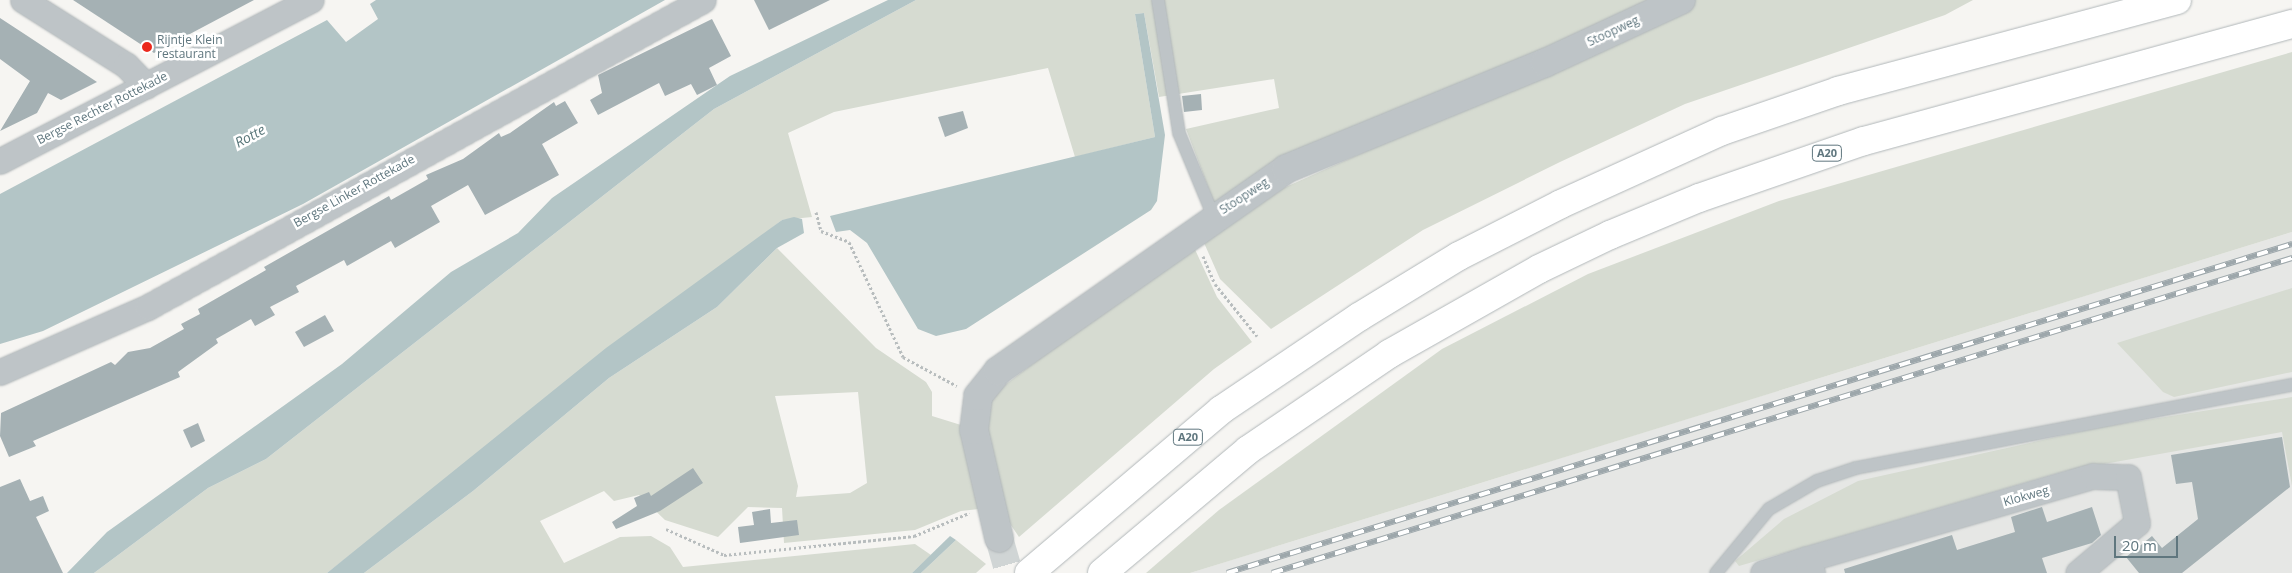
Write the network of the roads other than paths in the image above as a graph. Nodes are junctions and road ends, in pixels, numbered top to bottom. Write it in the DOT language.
graph roads {
  1 [pos="23,0"];
  2 [pos="703,0"];
  3 [pos="1158,0"];
  4 [pos="1681,0"];
  5 [pos="2177,0"];
  6 [pos="308,1"];
  7 [pos="2292,24"];
  8 [pos="146,86"];
  9 [pos="0,161"];
  10 [pos="1203,223"];
  11 [pos="0,372"];
  12 [pos="2292,385"];
  13 [pos="997,529"];
  14 [pos="1809,566"];
  15 [pos="1029,573"];
  16 [pos="1102,573"];
  17 [pos="1716,573"];
  18 [pos="1763,573"];
  19 [pos="2078,573"];
  1 -- 8 [label="street"];
  2 -- 11 [label="street, Bergse Linker Rottekade"];
  3 -- 10 [label="lane"];
  4 -- 10 [label="street, Stoopweg"];
  5 -- 15 [label="highway, A20"];
  6 -- 8 [label="street, Bergse Rechter Rottekade"];
  7 -- 16 [label="highway, A20"];
  8 -- 9 [label="street, Bergse Rechter Rottekade"];
  10 -- 13 [label="street, Stoopweg"];
  12 -- 17 [label="lane"];
  14 -- 18 [label="street"];
  14 -- 19 [label="street, Klokweg"];
}
